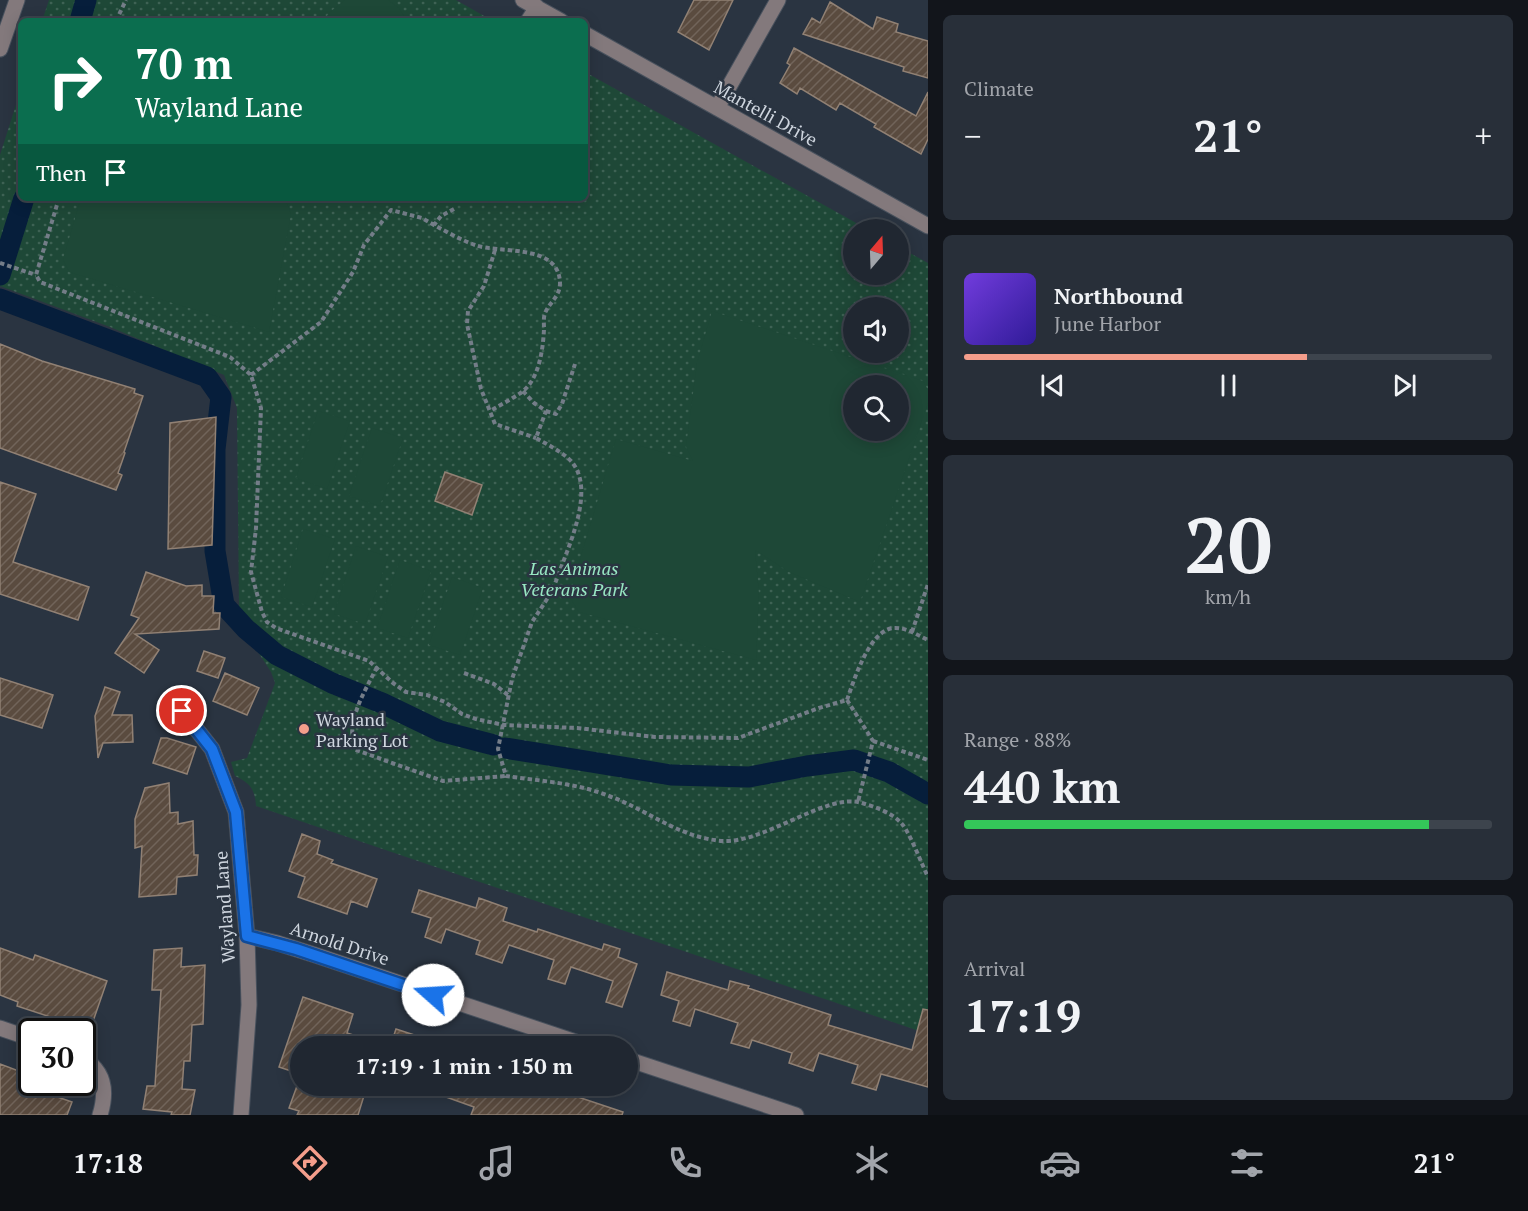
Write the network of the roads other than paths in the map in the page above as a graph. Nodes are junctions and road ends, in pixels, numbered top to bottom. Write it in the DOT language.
graph roads {
  1 [pos="16,0"];
  2 [pos="778,0"];
  3 [pos="530,4"];
  4 [pos="556,18"];
  5 [pos="588,36"];
  6 [pos="0,46"];
  7 [pos="717,108"];
  8 [pos="928,226"];
  9 [pos="182,711"];
  10 [pos="247,936"];
  11 [pos="0,1028"];
  12 [pos="18,1034"];
  13 [pos="558,1036"];
  14 [pos="638,1063"];
  15 [pos="96,1070"];
  16 [pos="100,1115"];
  17 [pos="242,1115"];
  18 [pos="796,1115"];
  1 -- 6 [label="street"];
  2 -- 7 [label="street"];
  3 -- 4 [label="street"];
  5 -- 7 [label="street, Mantelli Drive"];
  7 -- 8 [label="street, Mantelli Drive"];
  9 -- 10 [label="street, Wayland Lane"];
  10 -- 13 [label="street, Arnold Drive"];
  10 -- 17 [label="street, Wayland Lane"];
  11 -- 12 [label="street"];
  14 -- 18 [label="street"];
  15 -- 16 [label="street"];
}
